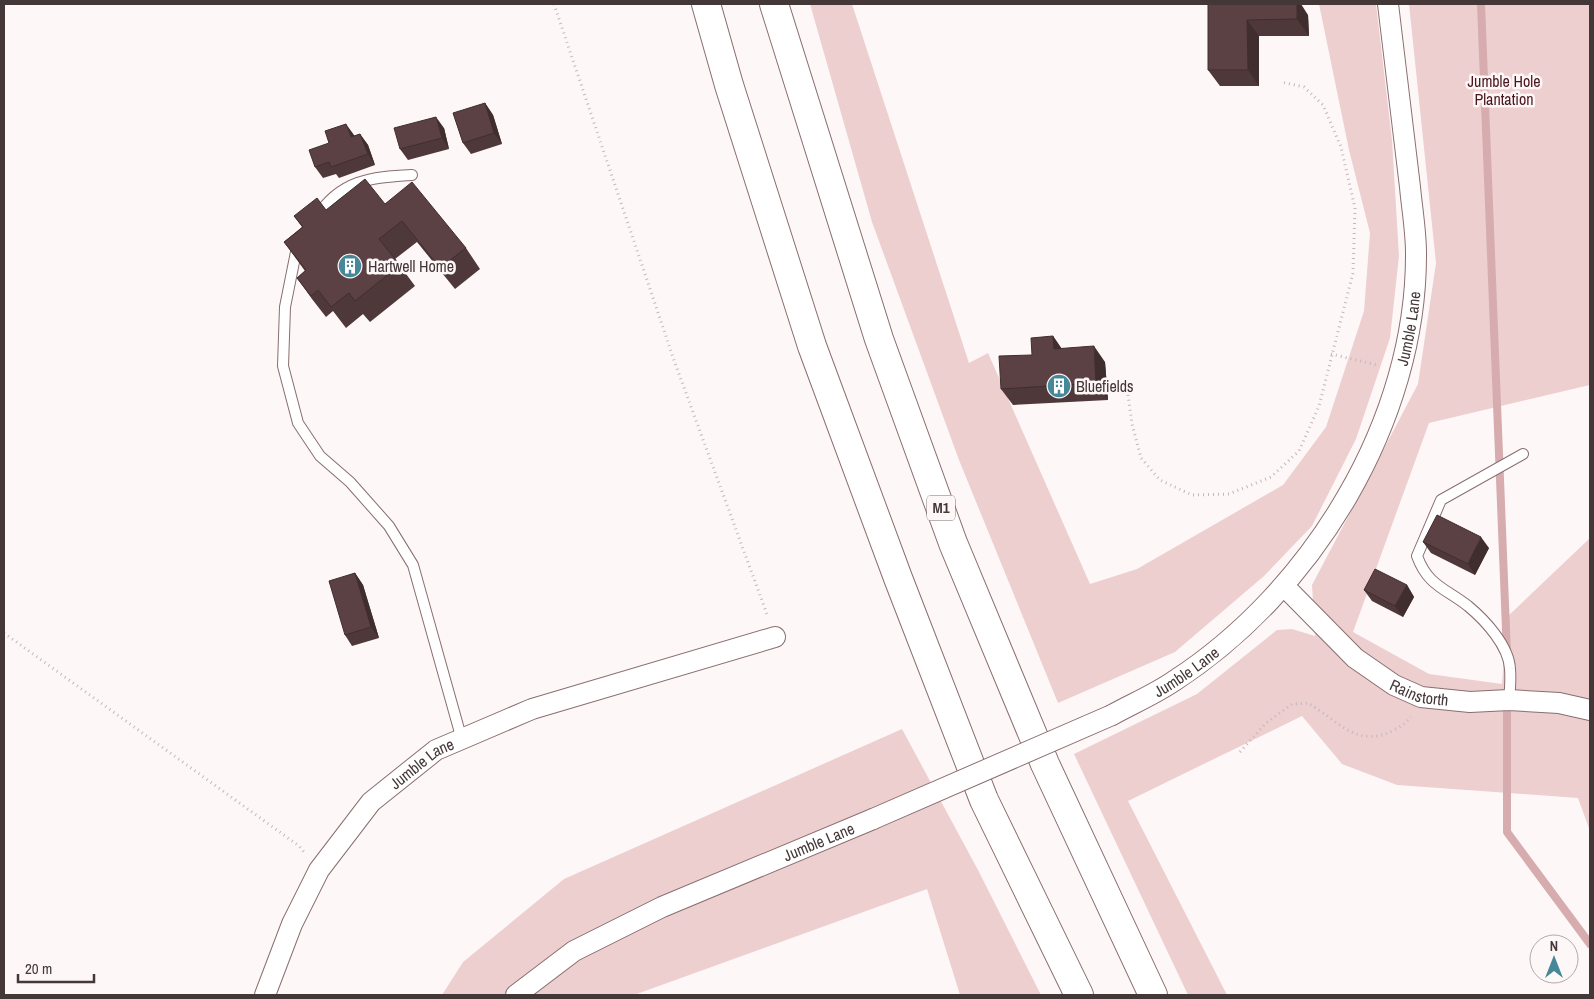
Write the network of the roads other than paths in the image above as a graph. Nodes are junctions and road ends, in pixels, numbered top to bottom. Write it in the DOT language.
graph roads {
  1 [pos="706,4"];
  2 [pos="774,4"];
  3 [pos="1388,4"];
  4 [pos="412,175"];
  5 [pos="1523,454"];
  6 [pos="1284,587"];
  7 [pos="775,637"];
  8 [pos="1509,700"];
  9 [pos="1590,710"];
  10 [pos="462,740"];
  11 [pos="264,995"];
  12 [pos="516,995"];
  13 [pos="1079,995"];
  14 [pos="1153,995"];
  1 -- 13 [label="highway"];
  2 -- 14 [label="highway, M1"];
  3 -- 6 [label="street, Jumble Lane"];
  4 -- 10 [label="lane"];
  5 -- 8 [label="lane"];
  6 -- 8 [label="street, Rainstorth"];
  6 -- 12 [label="street, Jumble Lane, bridge"];
  7 -- 10 [label="street, Jumble Lane"];
  8 -- 9 [label="street, Rainstorth"];
  10 -- 11 [label="street, Jumble Lane"];
}
